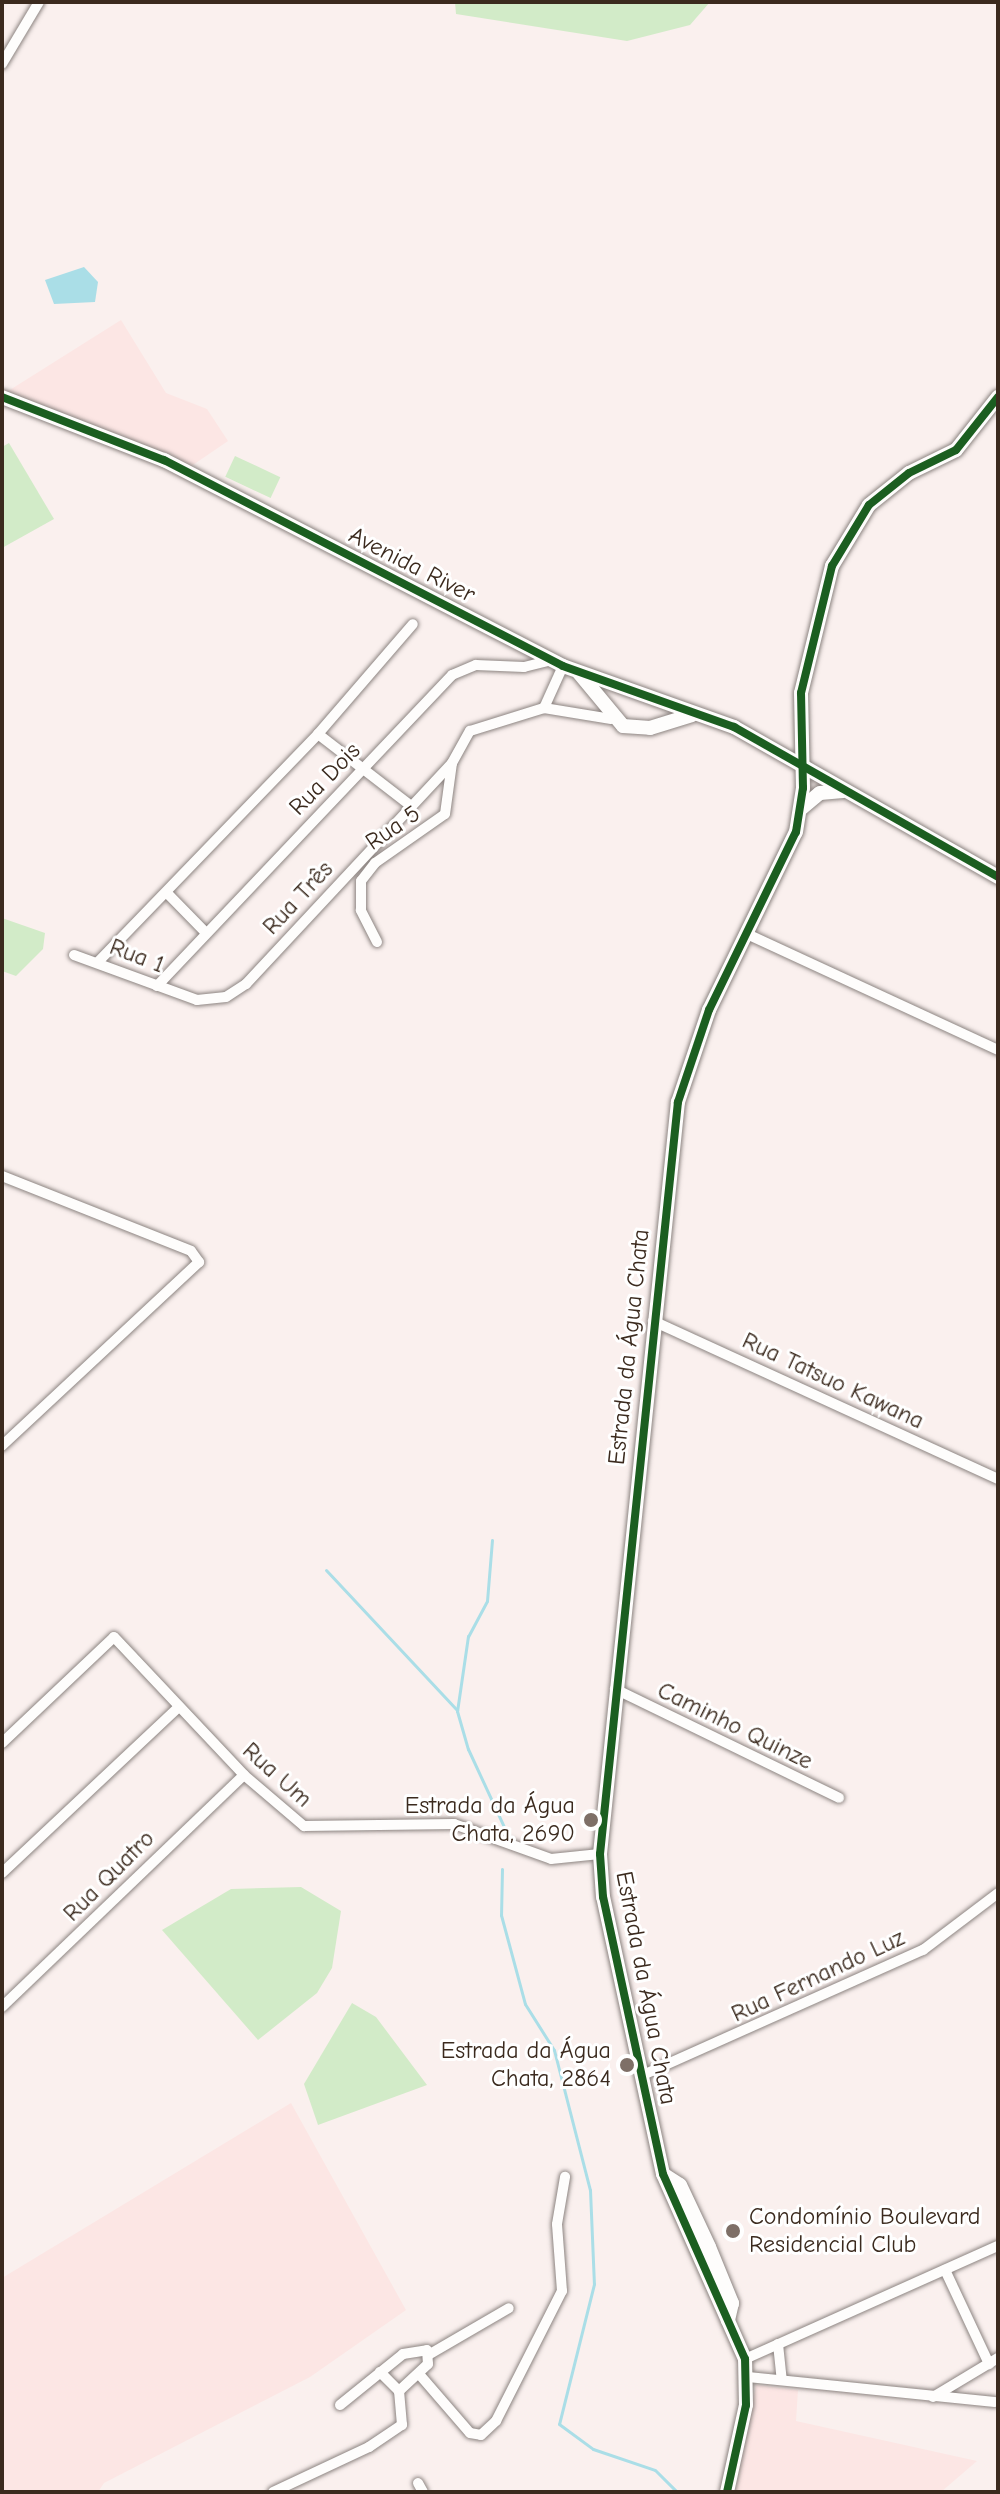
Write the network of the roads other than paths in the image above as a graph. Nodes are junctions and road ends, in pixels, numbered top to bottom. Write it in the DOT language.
graph roads {
  1 [pos="39,2"];
  2 [pos="2,64"];
  3 [pos="2,397"];
  4 [pos="998,397"];
  5 [pos="413,624"];
  6 [pos="557,663"];
  7 [pos="579,673"];
  8 [pos="544,708"];
  9 [pos="693,715"];
  10 [pos="611,719"];
  11 [pos="801,728"];
  12 [pos="318,734"];
  13 [pos="772,749"];
  14 [pos="452,763"];
  15 [pos="364,768"];
  16 [pos="803,768"];
  17 [pos="843,791"];
  18 [pos="411,806"];
  19 [pos="802,808"];
  20 [pos="358,862"];
  21 [pos="366,872"];
  22 [pos="998,877"];
  23 [pos="167,893"];
  24 [pos="206,933"];
  25 [pos="747,934"];
  26 [pos="377,942"];
  27 [pos="74,955"];
  28 [pos="98,962"];
  29 [pos="157,986"];
  30 [pos="239,990"];
  31 [pos="998,1050"];
  32 [pos="2,1176"];
  33 [pos="651,1320"];
  34 [pos="2,1446"];
  35 [pos="998,1479"];
  36 [pos="615,1689"];
  37 [pos="179,1707"];
  38 [pos="2,1743"];
  39 [pos="244,1775"];
  40 [pos="839,1798"];
  41 [pos="600,1854"];
  42 [pos="2,1873"];
  43 [pos="998,1893"];
  44 [pos="2,2007"];
  45 [pos="643,2075"];
  46 [pos="565,2177"];
  47 [pos="998,2246"];
  48 [pos="945,2270"];
  49 [pos="509,2308"];
  50 [pos="778,2344"];
  51 [pos="430,2354"];
  52 [pos="745,2359"];
  53 [pos="993,2361"];
  54 [pos="380,2372"];
  55 [pos="419,2374"];
  56 [pos="748,2377"];
  57 [pos="782,2380"];
  58 [pos="399,2391"];
  59 [pos="933,2397"];
  60 [pos="995,2402"];
  61 [pos="340,2405"];
  62 [pos="289,2484"];
  63 [pos="273,2492"];
  64 [pos="301,2492"];
  65 [pos="727,2492"];
  1 -- 2 [label="street"];
  3 -- 6 [label="street, Avenida River"];
  4 -- 11 [label="street, Estrada da Água Chata"];
  5 -- 12 [label="street"];
  6 -- 7 [label="street, Avenida River"];
  6 -- 8 [label="street"];
  6 -- 15 [label="street, Rua Dois"];
  7 -- 9 [label="street, Avenida River"];
  7 -- 10 [label="street"];
  8 -- 10 [label="street"];
  8 -- 14 [label="street, Rua 5"];
  9 -- 10 [label="street"];
  9 -- 13 [label="street, Avenida River"];
  11 -- 13 [label="street"];
  11 -- 16 [label="street, Estrada da Água Chata"];
  12 -- 15 [label="street"];
  12 -- 23 [label="street"];
  13 -- 16 [label="street, Avenida River"];
  14 -- 18 [label="street, Rua Três"];
  14 -- 21 [label="street, Rua 5"];
  15 -- 18 [label="street"];
  15 -- 24 [label="street, Rua Dois"];
  16 -- 17 [label="street"];
  16 -- 19 [label="street, Estrada da Água Chata"];
  17 -- 19 [label="street"];
  17 -- 22 [label="street"];
  18 -- 20 [label="street, Rua Três"];
  19 -- 25 [label="street, Estrada da Água Chata"];
  20 -- 21 [label="street"];
  20 -- 30 [label="street, Rua Três"];
  21 -- 26 [label="street, Rua 5"];
  23 -- 24 [label="street"];
  23 -- 28 [label="street"];
  24 -- 29 [label="street, Rua Dois"];
  25 -- 31 [label="street"];
  25 -- 33 [label="street, Estrada da Água Chata"];
  27 -- 28 [label="street, Rua 1"];
  28 -- 29 [label="street, Rua 1"];
  29 -- 30 [label="street, Rua 1"];
  32 -- 34 [label="street"];
  33 -- 35 [label="street, Rua Tatsuo Kawana"];
  33 -- 36 [label="street, Estrada da Água Chata"];
  36 -- 40 [label="street, Caminho Quinze"];
  36 -- 41 [label="street, Estrada da Água Chata"];
  37 -- 38 [label="street, Rua Um"];
  37 -- 39 [label="street, Rua Um"];
  37 -- 42 [label="street"];
  39 -- 41 [label="street, Rua Um"];
  39 -- 44 [label="street, Rua Quatro"];
  41 -- 45 [label="street, Estrada da Água Chata"];
  43 -- 45 [label="street, Rua Fernando Luz"];
  45 -- 52 [label="street, Estrada da Água Chata"];
  46 -- 55 [label="street"];
  47 -- 48 [label="street"];
  48 -- 50 [label="street"];
  48 -- 53 [label="street"];
  49 -- 51 [label="street"];
  50 -- 52 [label="street"];
  50 -- 57 [label="street"];
  51 -- 54 [label="street"];
  51 -- 55 [label="street"];
  52 -- 56 [label="street, Estrada da Água Chata"];
  53 -- 59 [label="street"];
  54 -- 58 [label="street"];
  54 -- 61 [label="street"];
  55 -- 58 [label="street"];
  56 -- 57 [label="street"];
  56 -- 65 [label="street, Estrada da Água Chata"];
  57 -- 59 [label="street"];
  58 -- 62 [label="street"];
  59 -- 60 [label="street"];
  62 -- 63 [label="street"];
  62 -- 64 [label="street"];
}
